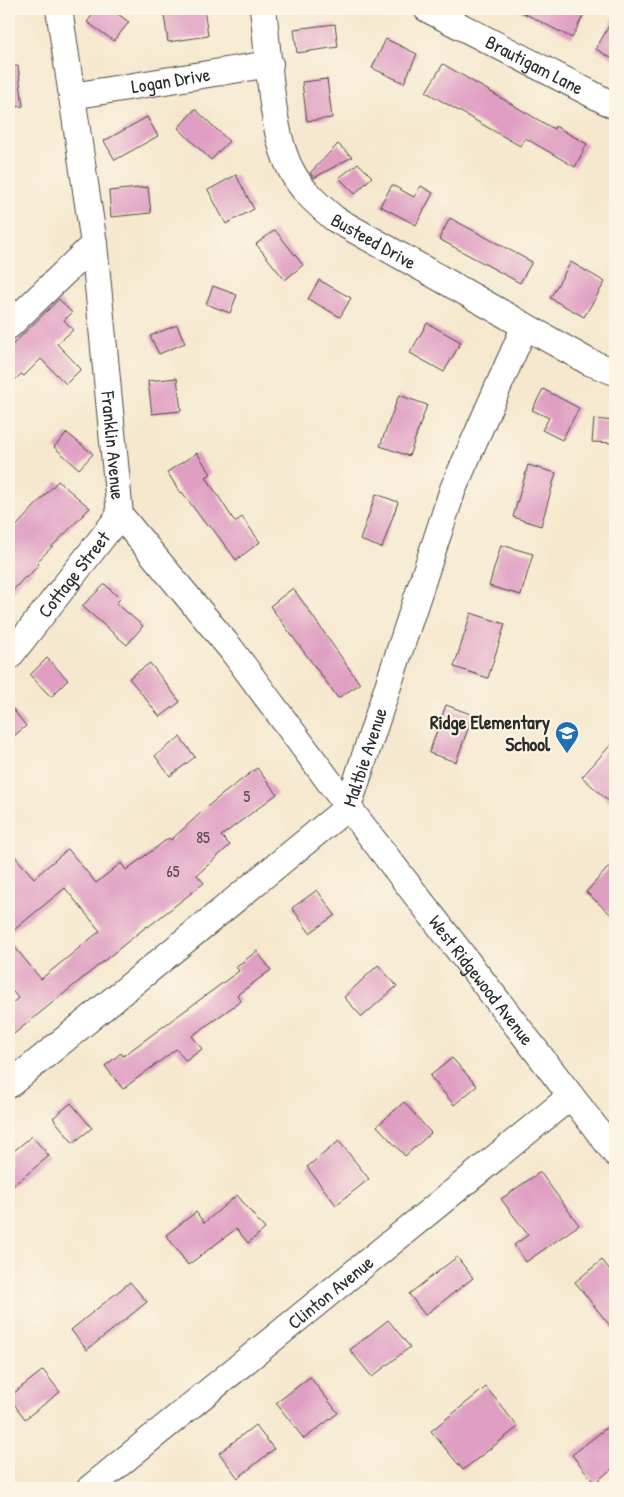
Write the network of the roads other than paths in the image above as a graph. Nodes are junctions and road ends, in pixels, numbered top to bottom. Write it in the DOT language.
graph roads {
  1 [pos="59,9"];
  2 [pos="263,9"];
  3 [pos="427,9"];
  4 [pos="270,64"];
  5 [pos="72,96"];
  6 [pos="615,106"];
  7 [pos="94,244"];
  8 [pos="9,326"];
  9 [pos="524,326"];
  10 [pos="615,372"];
  11 [pos="120,515"];
  12 [pos="9,657"];
  13 [pos="348,807"];
  14 [pos="9,1085"];
  15 [pos="571,1096"];
  16 [pos="615,1153"];
  17 [pos="90,1488"];
  1 -- 5 [label="street, Franklin Avenue"];
  2 -- 4 [label="street, Busteed Drive"];
  3 -- 6 [label="street, Brautigam Lane"];
  4 -- 5 [label="street, Logan Drive"];
  4 -- 9 [label="street, Busteed Drive"];
  5 -- 7 [label="street, Franklin Avenue"];
  7 -- 8 [label="street"];
  7 -- 11 [label="street, Franklin Avenue"];
  9 -- 10 [label="street, Busteed Drive"];
  9 -- 13 [label="street, Maltbie Avenue"];
  11 -- 12 [label="street, Cottage Street"];
  11 -- 13 [label="street, Franklin Avenue"];
  13 -- 14 [label="street, Maltbie Avenue"];
  13 -- 15 [label="street, West Ridgewood Avenue"];
  15 -- 16 [label="street, West Ridgewood Avenue"];
  15 -- 17 [label="street, Clinton Avenue"];
}
